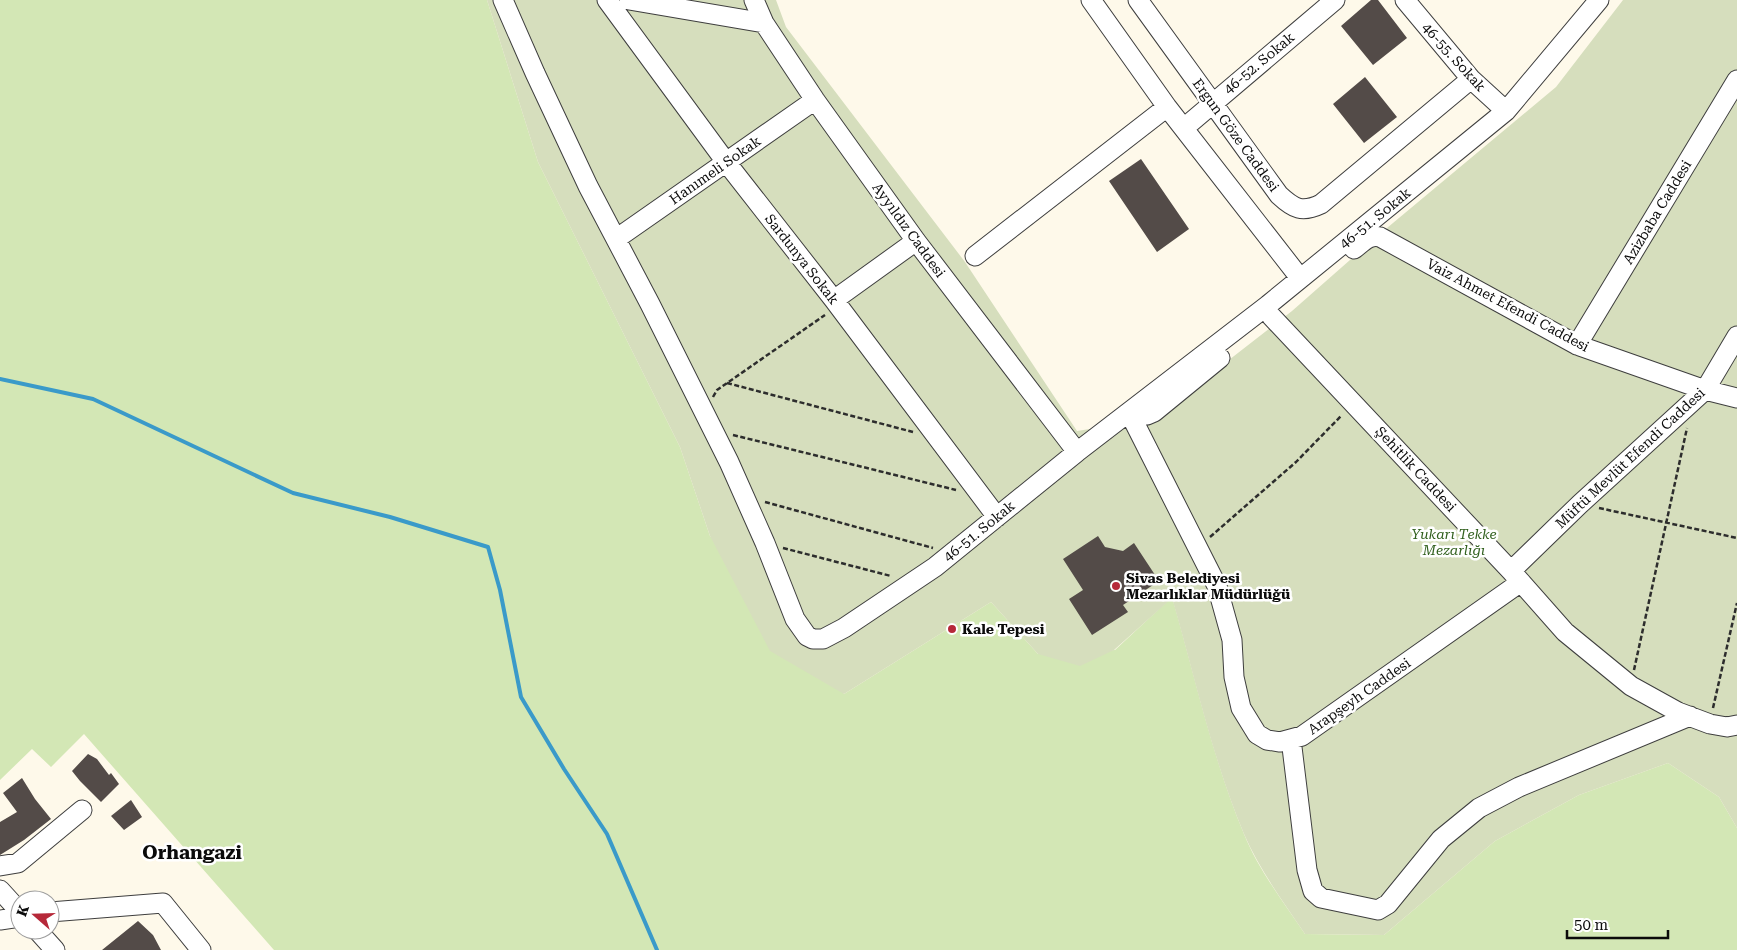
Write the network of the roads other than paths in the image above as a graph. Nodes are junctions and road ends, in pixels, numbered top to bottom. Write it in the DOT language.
graph roads {
  1 [pos="503,0"];
  2 [pos="607,0"];
  3 [pos="629,0"];
  4 [pos="754,0"];
  5 [pos="1091,0"];
  6 [pos="1138,0"];
  7 [pos="1335,0"];
  8 [pos="1405,0"];
  9 [pos="1598,0"];
  10 [pos="764,23"];
  11 [pos="1471,79"];
  12 [pos="1737,80"];
  13 [pos="815,100"];
  14 [pos="1212,102"];
  15 [pos="1168,107"];
  16 [pos="1506,111"];
  17 [pos="1184,128"];
  18 [pos="726,162"];
  19 [pos="1367,238"];
  20 [pos="616,239"];
  21 [pos="916,241"];
  22 [pos="976,256"];
  23 [pos="1300,278"];
  24 [pos="837,303"];
  25 [pos="1271,316"];
  26 [pos="1737,336"];
  27 [pos="1577,344"];
  28 [pos="1698,396"];
  29 [pos="1737,398"];
  30 [pos="1129,412"];
  31 [pos="1078,452"];
  32 [pos="997,517"];
  33 [pos="1516,577"];
  34 [pos="1690,716"];
  35 [pos="1737,725"];
  36 [pos="1291,739"];
  37 [pos="82,810"];
  38 [pos="0,866"];
  39 [pos="0,890"];
  40 [pos="10,901"];
  41 [pos="60,911"];
  42 [pos="46,940"];
  43 [pos="55,950"];
  44 [pos="201,950"];
  1 -- 20 [label="street"];
  2 -- 18 [label="street, Sardunya Sokak"];
  3 -- 10 [label="street"];
  4 -- 10 [label="street, Ayyıldız Caddesi"];
  5 -- 15 [label="street"];
  6 -- 14 [label="street, Ergun Göze Caddesi"];
  7 -- 14 [label="street, 46-52. Sokak"];
  8 -- 11 [label="street, 46-55. Sokak"];
  9 -- 16 [label="street, 46-51. Sokak"];
  10 -- 13 [label="street, Ayyıldız Caddesi"];
  11 -- 14 [label="street, Ergun Göze Caddesi"];
  11 -- 16 [label="street, 46-55. Sokak"];
  12 -- 27 [label="street, Azizbaba Caddesi"];
  13 -- 18 [label="street, Hanımeli Sokak"];
  13 -- 21 [label="street, Ayyıldız Caddesi"];
  14 -- 17 [label="street, 46-52. Sokak"];
  15 -- 17 [label="street"];
  15 -- 22 [label="street"];
  16 -- 23 [label="street, 46-51. Sokak"];
  17 -- 23 [label="street"];
  18 -- 20 [label="street, Hanımeli Sokak"];
  18 -- 24 [label="street, Sardunya Sokak"];
  19 -- 25 [label="street, 46-51. Sokak"];
  19 -- 27 [label="street, Vaiz Ahmet Efendi Caddesi"];
  20 -- 32 [label="street, 46-51. Sokak"];
  21 -- 24 [label="street"];
  21 -- 31 [label="street, Ayyıldız Caddesi"];
  23 -- 30 [label="street, 46-51. Sokak"];
  24 -- 32 [label="street, Sardunya Sokak"];
  25 -- 30 [label="street, 46-51. Sokak"];
  25 -- 33 [label="street, Şehitlik Caddesi"];
  26 -- 28 [label="street, Müftü Mevlüt Efendi Caddesi"];
  27 -- 28 [label="street, Vaiz Ahmet Efendi Caddesi"];
  28 -- 29 [label="street, Vaiz Ahmet Efendi Caddesi"];
  28 -- 33 [label="street, Müftü Mevlüt Efendi Caddesi"];
  30 -- 31 [label="street, 46-51. Sokak"];
  30 -- 36 [label="street, Arapşeyh Caddesi"];
  31 -- 32 [label="street, 46-51. Sokak"];
  33 -- 34 [label="street, Şehitlik Caddesi"];
  33 -- 36 [label="street, Arapşeyh Caddesi"];
  34 -- 35 [label="street, Şehitlik Caddesi"];
  34 -- 36 [label="street"];
  37 -- 38 [label="street"];
  39 -- 40 [label="street"];
  41 -- 44 [label="street"];
  42 -- 43 [label="street"];
}
